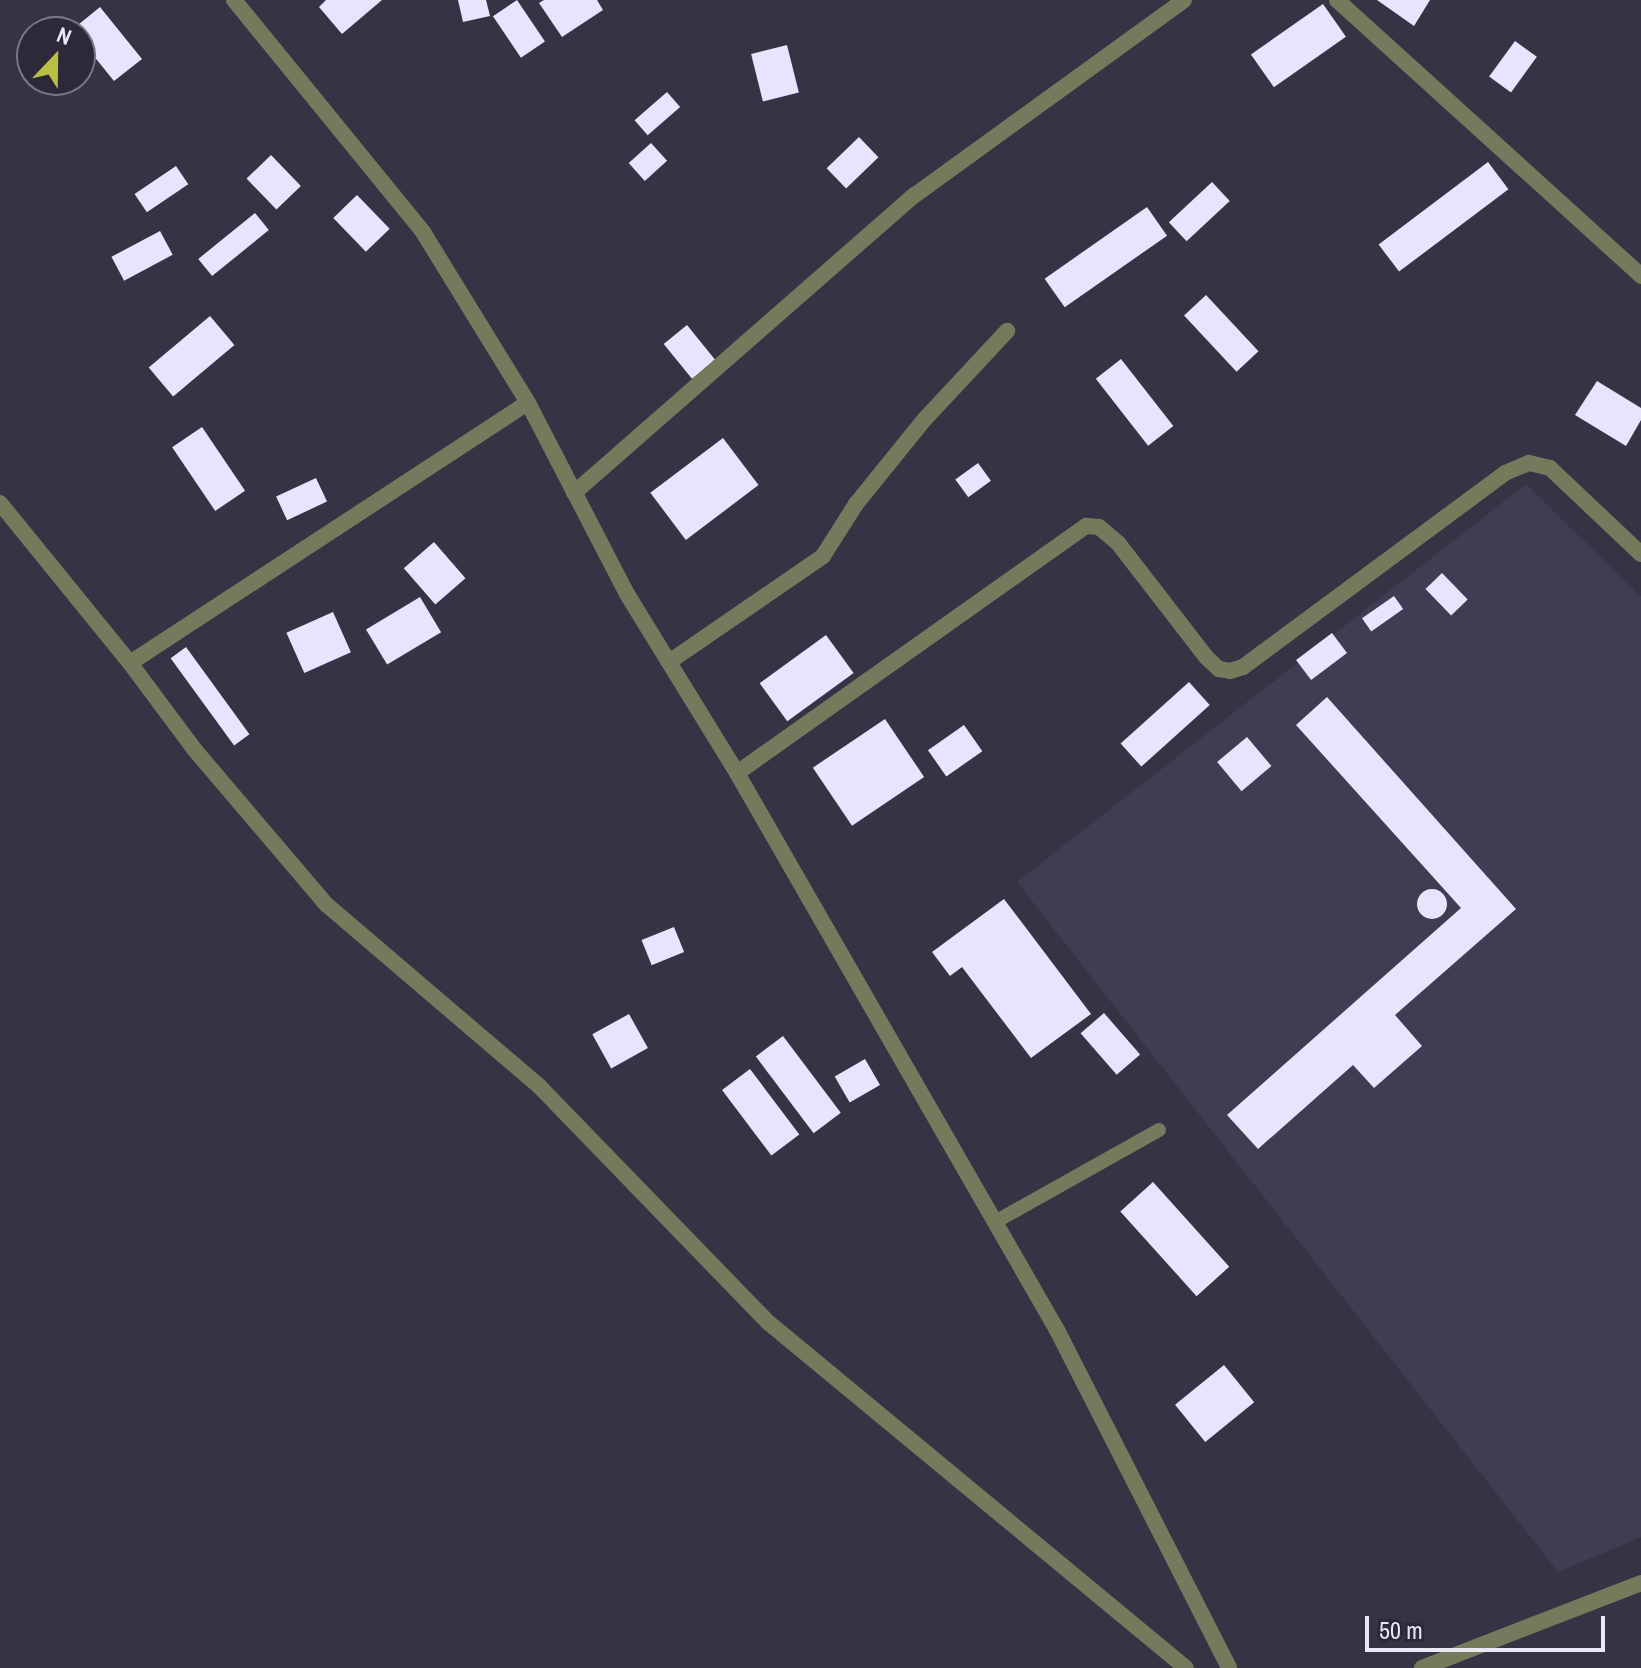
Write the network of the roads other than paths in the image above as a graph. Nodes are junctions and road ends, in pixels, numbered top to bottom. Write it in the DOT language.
graph roads {
  1 [pos="1184,0"];
  2 [pos="1337,0"];
  3 [pos="236,1"];
  4 [pos="1641,276"];
  5 [pos="1007,331"];
  6 [pos="528,403"];
  7 [pos="574,493"];
  8 [pos="0,503"];
  9 [pos="1641,554"];
  10 [pos="669,662"];
  11 [pos="130,663"];
  12 [pos="737,773"];
  13 [pos="1159,1130"];
  14 [pos="995,1222"];
  15 [pos="1641,1583"];
  16 [pos="1186,1668"];
  17 [pos="1229,1668"];
  18 [pos="1422,1668"];
  1 -- 7 [label="street"];
  2 -- 4 [label="street"];
  3 -- 6 [label="street"];
  5 -- 10 [label="street"];
  6 -- 7 [label="street"];
  6 -- 11 [label="street"];
  7 -- 10 [label="street"];
  8 -- 11 [label="street"];
  9 -- 12 [label="street"];
  10 -- 12 [label="street"];
  11 -- 16 [label="street"];
  12 -- 14 [label="street"];
  13 -- 14 [label="lane"];
  14 -- 17 [label="street"];
  15 -- 18 [label="street"];
}
